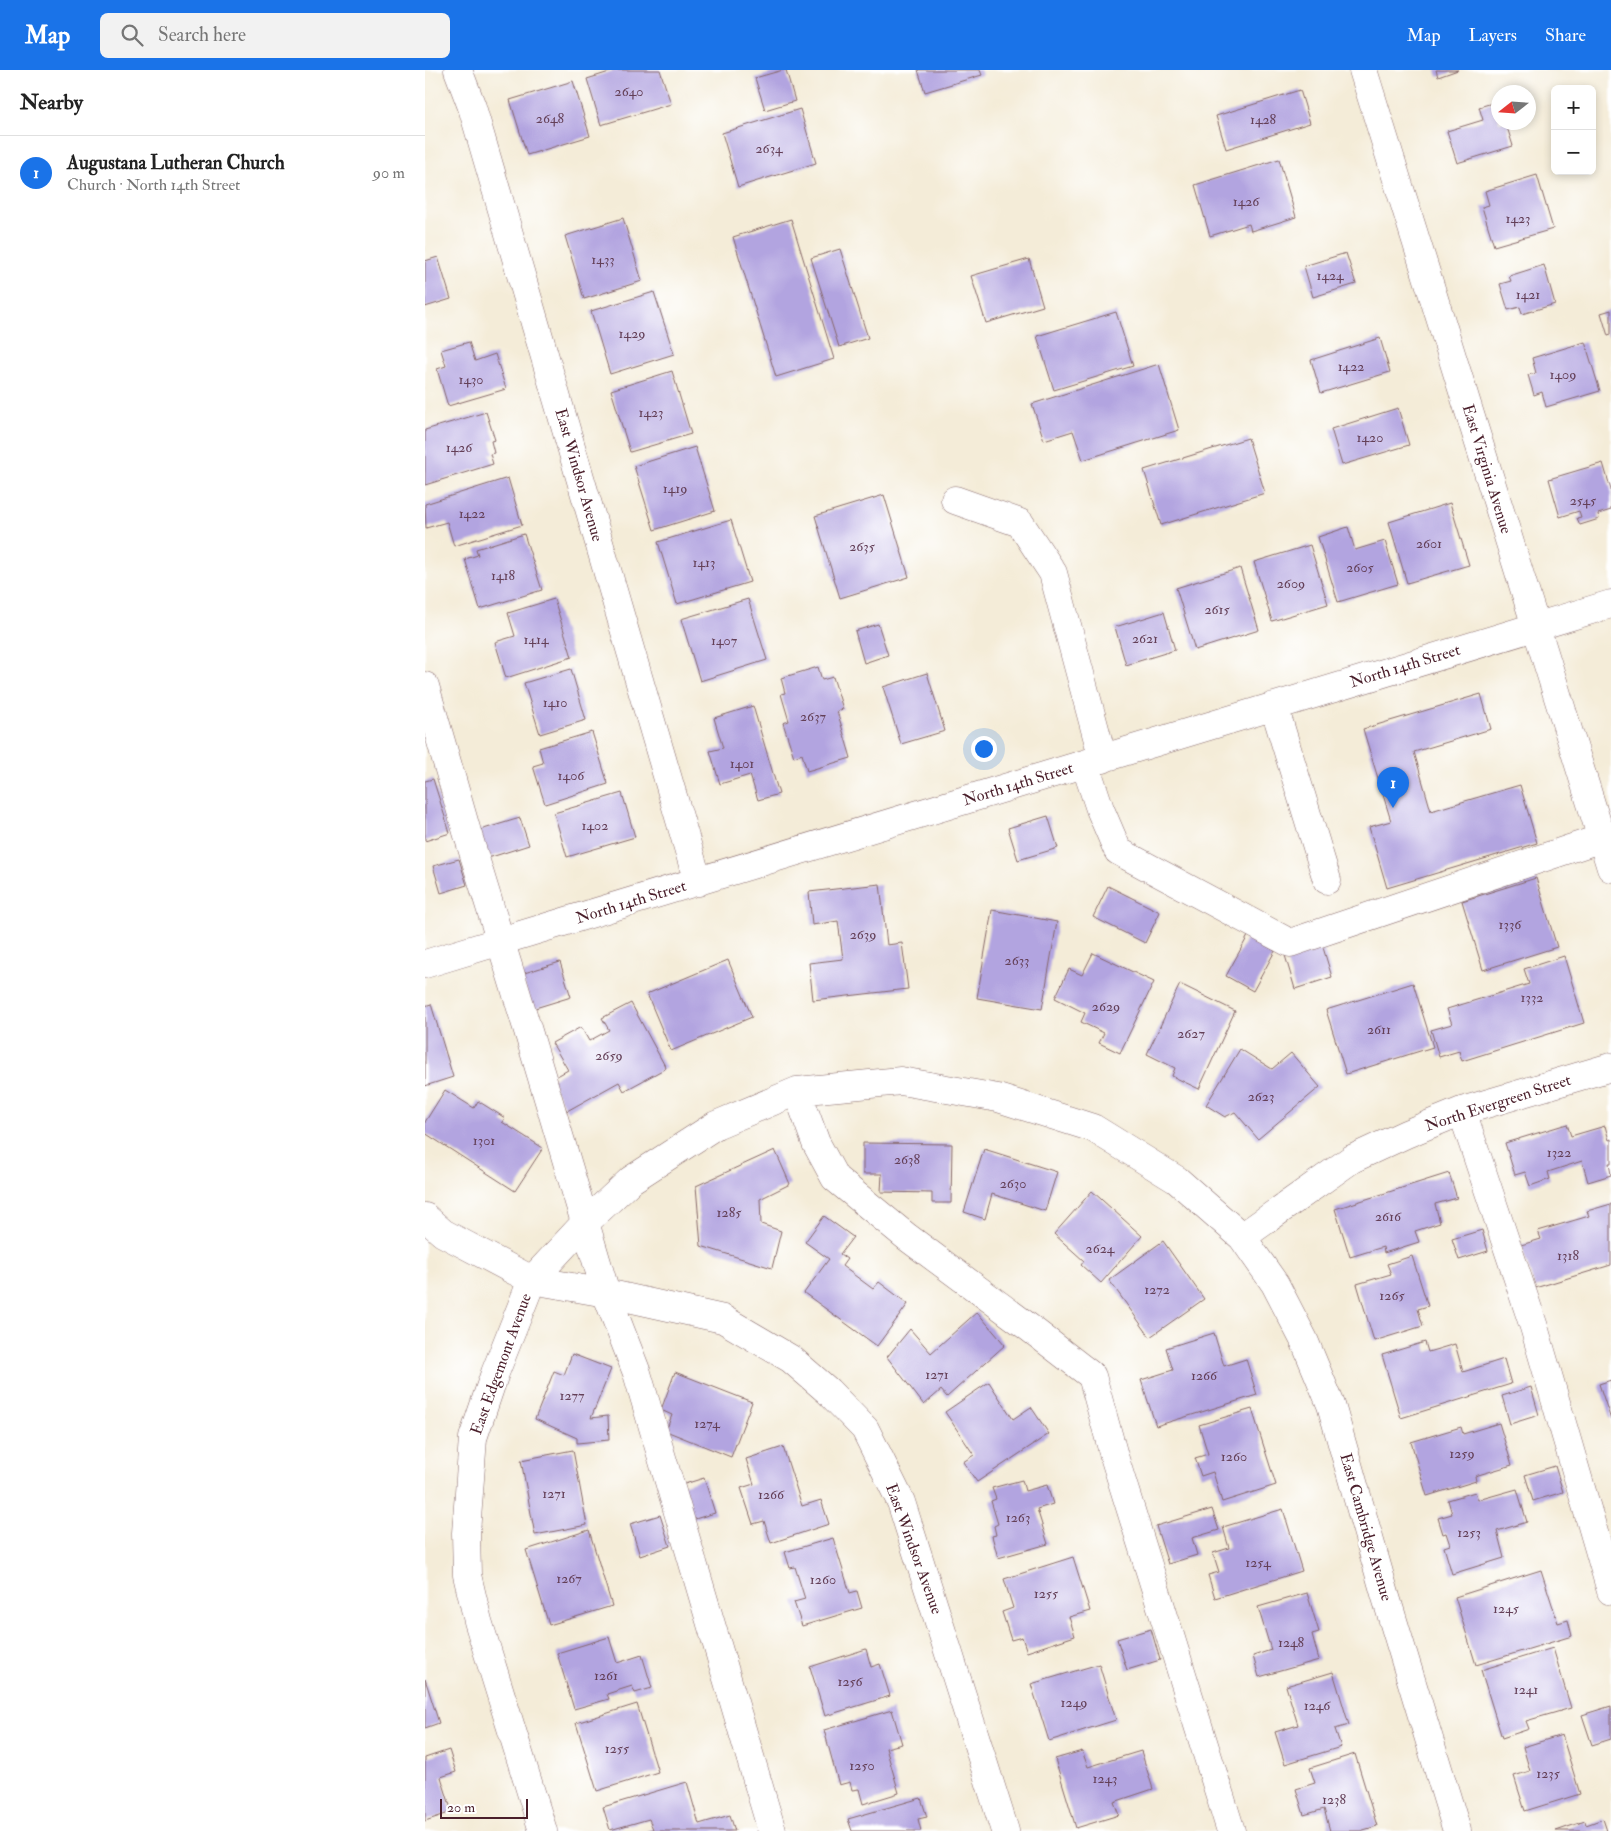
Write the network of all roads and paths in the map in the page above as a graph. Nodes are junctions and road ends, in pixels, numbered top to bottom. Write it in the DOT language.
graph roads {
  1 [pos="458,70"];
  2 [pos="1363,70"];
  3 [pos="955,500"];
  4 [pos="1611,604"];
  5 [pos="1536,627"];
  6 [pos="425,686"];
  7 [pos="1274,706"];
  8 [pos="1094,761"];
  9 [pos="1606,837"];
  10 [pos="1611,868"];
  11 [pos="1327,880"];
  12 [pos="698,882"];
  13 [pos="501,941"];
  14 [pos="425,964"];
  15 [pos="1611,1067"];
  16 [pos="797,1091"];
  17 [pos="1462,1112"];
  18 [pos="425,1217"];
  19 [pos="585,1223"];
  20 [pos="1242,1237"];
  21 [pos="532,1280"];
  22 [pos="606,1293"];
  23 [pos="1611,1591"];
  24 [pos="543,1831"];
  25 [pos="772,1831"];
  26 [pos="1005,1831"];
  27 [pos="1231,1831"];
  28 [pos="1457,1831"];
  1 -- 12 [label="street, East Windsor Avenue"];
  2 -- 5 [label="street, East Virginia Avenue"];
  3 -- 8 [label="street"];
  4 -- 5 [label="street, North 14th Street"];
  5 -- 7 [label="street, North 14th Street"];
  5 -- 9 [label="street, East Virginia Avenue"];
  6 -- 13 [label="street"];
  7 -- 8 [label="street, North 14th Street"];
  7 -- 11 [label="street"];
  8 -- 9 [label="street"];
  8 -- 12 [label="street, North 14th Street"];
  9 -- 10 [label="street, East Virginia Avenue"];
  12 -- 13 [label="street, North 14th Street"];
  13 -- 14 [label="street, North 14th Street"];
  13 -- 19 [label="street"];
  15 -- 17 [label="street, North Evergreen Street"];
  16 -- 19 [label="street"];
  16 -- 20 [label="street"];
  16 -- 27 [label="street"];
  17 -- 20 [label="street, North Evergreen Street"];
  17 -- 23 [label="street"];
  18 -- 21 [label="street, East Edgemont Avenue"];
  19 -- 21 [label="street"];
  19 -- 22 [label="street"];
  20 -- 28 [label="street, East Cambridge Avenue"];
  21 -- 22 [label="street, East Windsor Avenue"];
  21 -- 24 [label="street, East Edgemont Avenue"];
  22 -- 25 [label="street"];
  22 -- 26 [label="street, East Windsor Avenue"];
}
